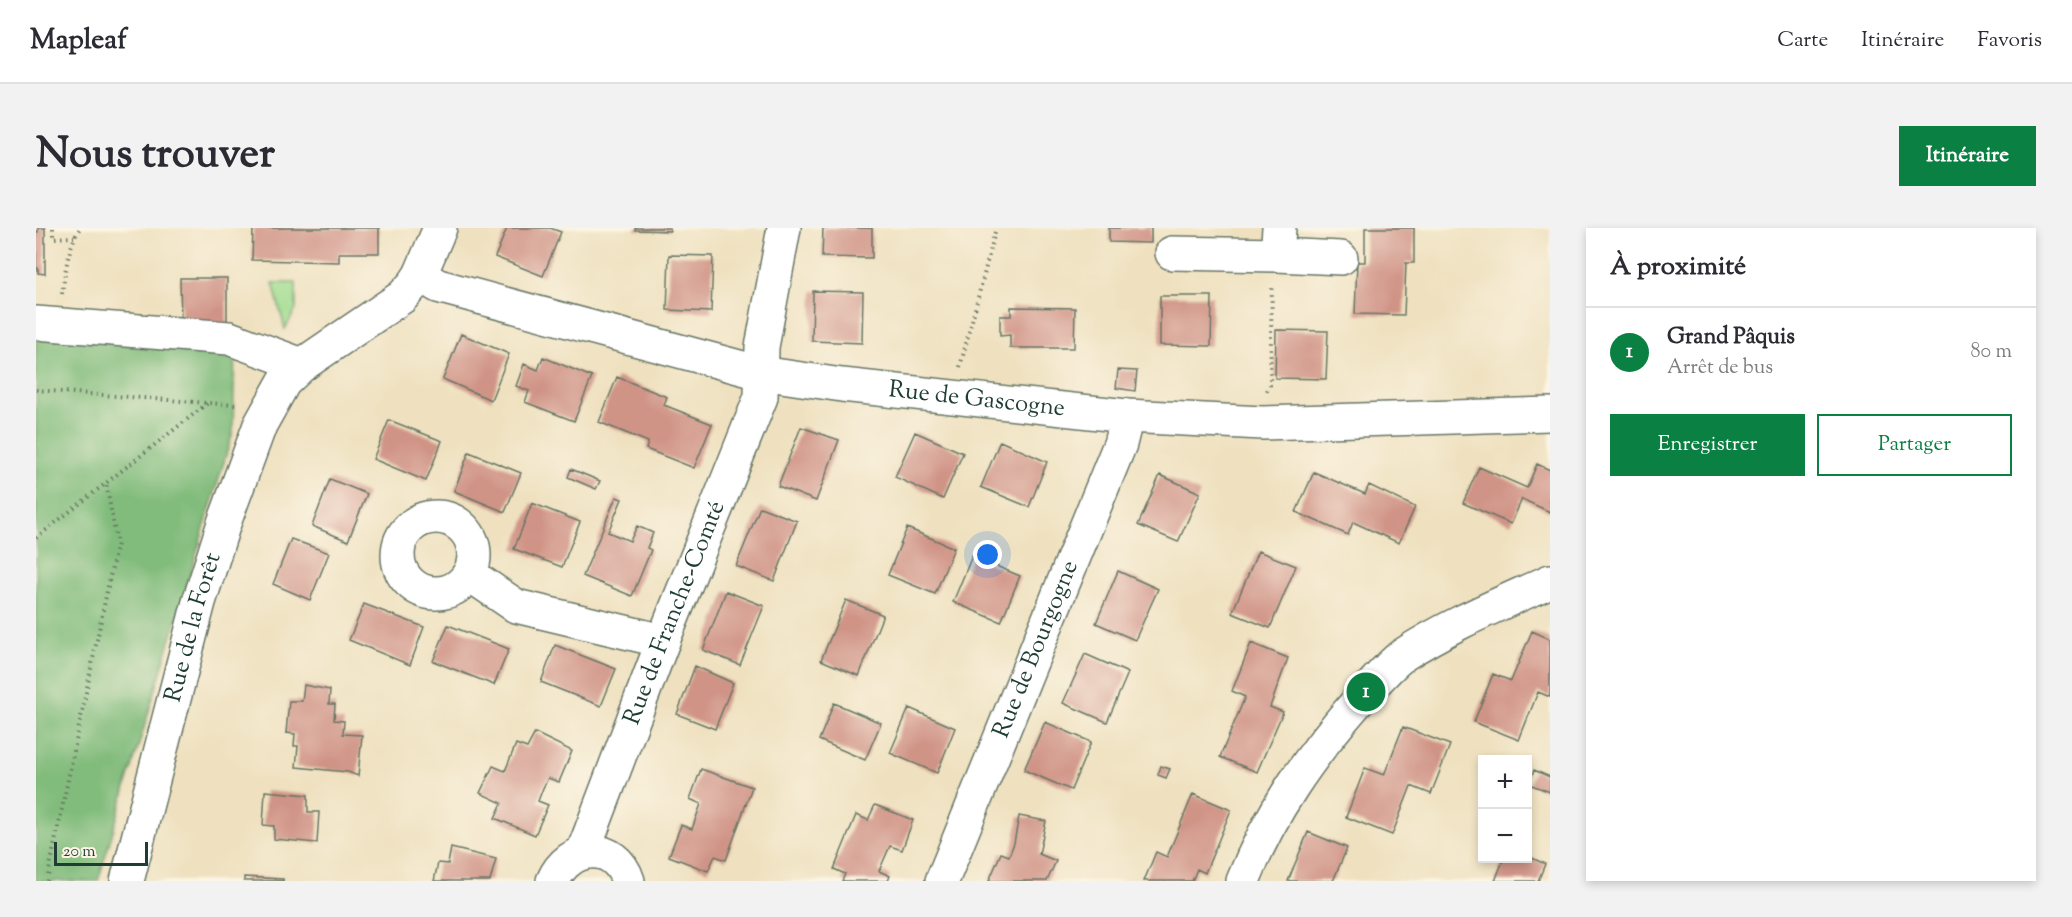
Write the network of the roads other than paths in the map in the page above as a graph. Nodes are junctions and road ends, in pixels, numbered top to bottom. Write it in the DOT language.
graph roads {
  1 [pos="440,228"];
  2 [pos="781,229"];
  3 [pos="1278,242"];
  4 [pos="1172,253"];
  5 [pos="1341,258"];
  6 [pos="420,275"];
  7 [pos="48,324"];
  8 [pos="761,373"];
  9 [pos="285,385"];
  10 [pos="1550,414"];
  11 [pos="1127,416"];
  12 [pos="469,574"];
  13 [pos="1550,581"];
  14 [pos="663,641"];
  15 [pos="583,852"];
  16 [pos="127,881"];
  17 [pos="553,881"];
  18 [pos="628,881"];
  19 [pos="942,881"];
  20 [pos="1243,881"];
  1 -- 6 [label="street"];
  2 -- 8 [label="street, Rue de Franche-Comté"];
  3 -- 4 [label="street"];
  3 -- 5 [label="street"];
  6 -- 8 [label="street, Rue de Gascogne"];
  6 -- 9 [label="street"];
  7 -- 9 [label="street"];
  8 -- 11 [label="street, Rue de Gascogne"];
  8 -- 14 [label="street, Rue de Franche-Comté"];
  9 -- 16 [label="street, Rue de la Forêt"];
  10 -- 11 [label="street, Rue de Gascogne"];
  11 -- 19 [label="street, Rue de Bourgogne"];
  12 -- 14 [label="street"];
  13 -- 20 [label="street"];
  14 -- 15 [label="street, Rue de Franche-Comté"];
  15 -- 17 [label="street"];
  15 -- 18 [label="street"];
}
